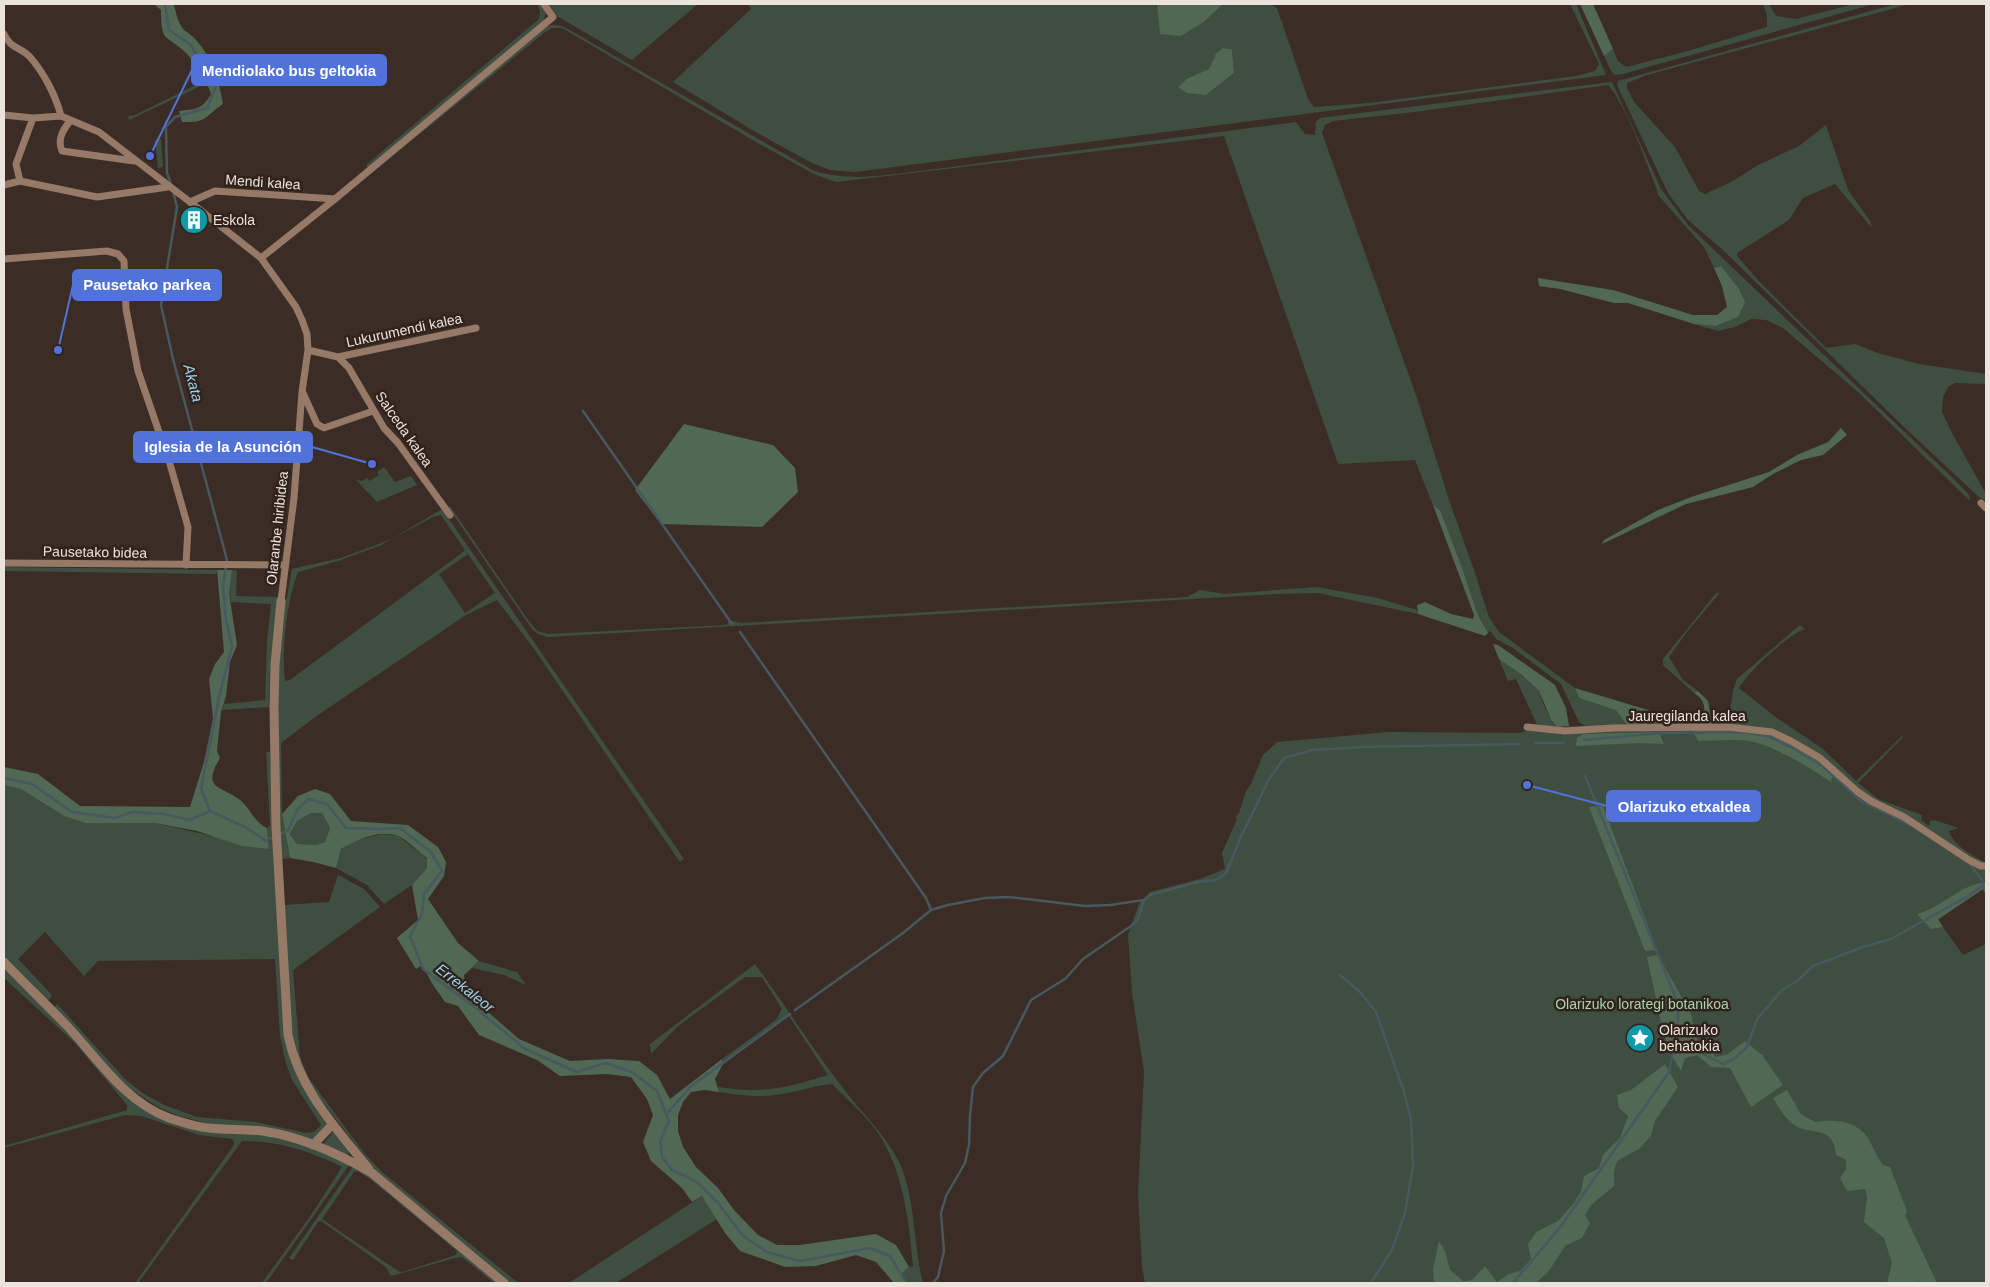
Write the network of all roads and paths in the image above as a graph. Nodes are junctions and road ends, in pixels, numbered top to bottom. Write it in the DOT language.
graph roads {
  1 [pos="544,4"];
  2 [pos="4,34"];
  3 [pos="4,115"];
  4 [pos="61,116"];
  5 [pos="33,118"];
  6 [pos="70,121"];
  7 [pos="136,162"];
  8 [pos="20,180"];
  9 [pos="4,185"];
  10 [pos="168,186"];
  11 [pos="335,199"];
  12 [pos="190,202"];
  13 [pos="261,258"];
  14 [pos="4,259"];
  15 [pos="476,328"];
  16 [pos="308,350"];
  17 [pos="338,357"];
  18 [pos="302,392"];
  19 [pos="372,411"];
  20 [pos="450,515"];
  21 [pos="4,563"];
  22 [pos="186,565"];
  23 [pos="285,565"];
  24 [pos="282,601"];
  25 [pos="1527,727"];
  26 [pos="1986,866"];
  27 [pos="4,962"];
  28 [pos="333,1124"];
  29 [pos="313,1145"];
  30 [pos="372,1173"];
  31 [pos="504,1283"];
  1 -- 11 [label="street"];
  2 -- 4 [label="street"];
  3 -- 5 [label="street"];
  4 -- 5 [label="street"];
  4 -- 6 [label="street, Olaranbe hiribidea"];
  5 -- 8 [label="street"];
  6 -- 7 [label="street, Olaranbe hiribidea"];
  6 -- 7 [label="street"];
  7 -- 10 [label="street, Olaranbe hiribidea"];
  8 -- 9 [label="street"];
  8 -- 10 [label="street"];
  10 -- 12 [label="street, Olaranbe hiribidea"];
  11 -- 12 [label="street, Mendi kalea"];
  11 -- 13 [label="street"];
  12 -- 13 [label="street, Olaranbe hiribidea"];
  13 -- 16 [label="street, Olaranbe hiribidea"];
  14 -- 22 [label="street"];
  15 -- 17 [label="street, Lukurumendi kalea"];
  16 -- 17 [label="street"];
  16 -- 18 [label="street, Olaranbe hiribidea"];
  17 -- 19 [label="street, Salceda kalea"];
  18 -- 19 [label="street"];
  18 -- 23 [label="street, Olaranbe hiribidea"];
  19 -- 20 [label="street, Salceda kalea"];
  21 -- 22 [label="street, Pausetako bidea"];
  22 -- 23 [label="street, Pausetako bidea"];
  23 -- 24 [label="street, Olaranbe hiribidea"];
  24 -- 28 [label="street"];
  25 -- 26 [label="street, Jauregilanda kalea"];
  27 -- 29 [label="street"];
  28 -- 29 [label="street"];
  28 -- 30 [label="street"];
  29 -- 30 [label="street"];
  30 -- 31 [label="street"];
}
